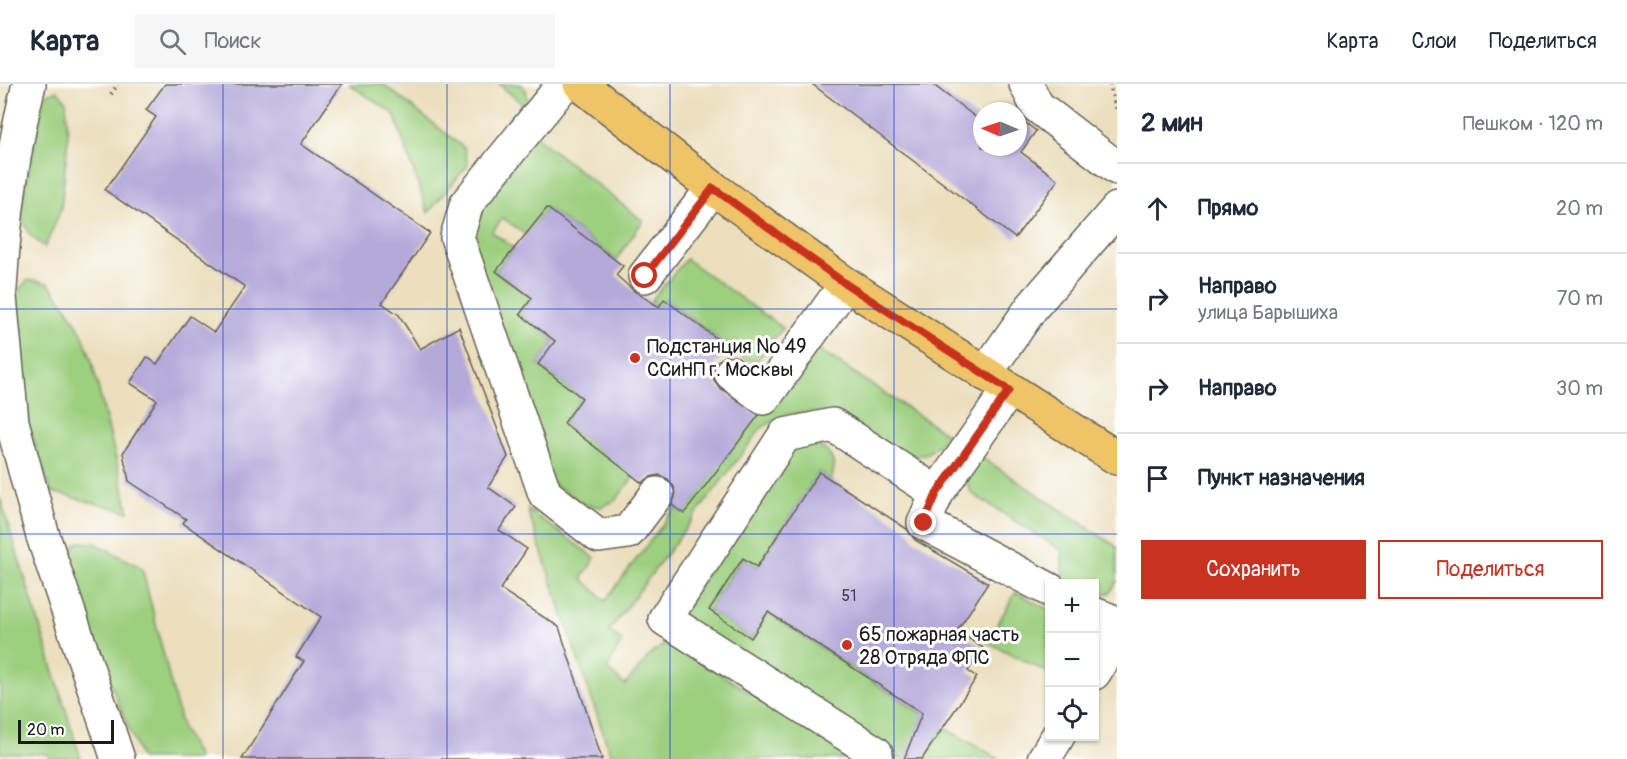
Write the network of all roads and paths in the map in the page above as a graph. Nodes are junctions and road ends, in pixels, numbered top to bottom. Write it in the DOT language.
graph roads {
  1 [pos="29,84"];
  2 [pos="118,84"];
  3 [pos="564,84"];
  4 [pos="580,84"];
  5 [pos="1026,84"];
  6 [pos="1109,84"];
  7 [pos="111,94"];
  8 [pos="1117,112"];
  9 [pos="9,126"];
  10 [pos="1117,168"];
  11 [pos="713,188"];
  12 [pos="1117,209"];
  13 [pos="645,276"];
  14 [pos="846,284"];
  15 [pos="0,289"];
  16 [pos="1,316"];
  17 [pos="731,373"];
  18 [pos="997,382"];
  19 [pos="1117,458"];
  20 [pos="937,493"];
  21 [pos="657,494"];
  22 [pos="1045,587"];
  23 [pos="1099,616"];
  24 [pos="1117,623"];
  25 [pos="1117,635"];
  26 [pos="1099,666"];
  27 [pos="1055,741"];
  28 [pos="876,753"];
  29 [pos="118,759"];
  30 [pos="1044,759"];
  1 -- 9 [label="street"];
  2 -- 7 [label="path"];
  3 -- 21 [label="street"];
  4 -- 11 [label="main road"];
  5 -- 10 [label="street"];
  6 -- 8 [label="path"];
  9 -- 15 [label="street"];
  11 -- 13 [label="street"];
  11 -- 14 [label="main road"];
  12 -- 18 [label="street"];
  14 -- 17 [label="street"];
  14 -- 18 [label="main road"];
  16 -- 29 [label="street"];
  18 -- 19 [label="main road"];
  18 -- 20 [label="street"];
  20 -- 22 [label="street"];
  20 -- 28 [label="street"];
  23 -- 24 [label="street"];
  25 -- 26 [label="street"];
  27 -- 30 [label="street"];
}
